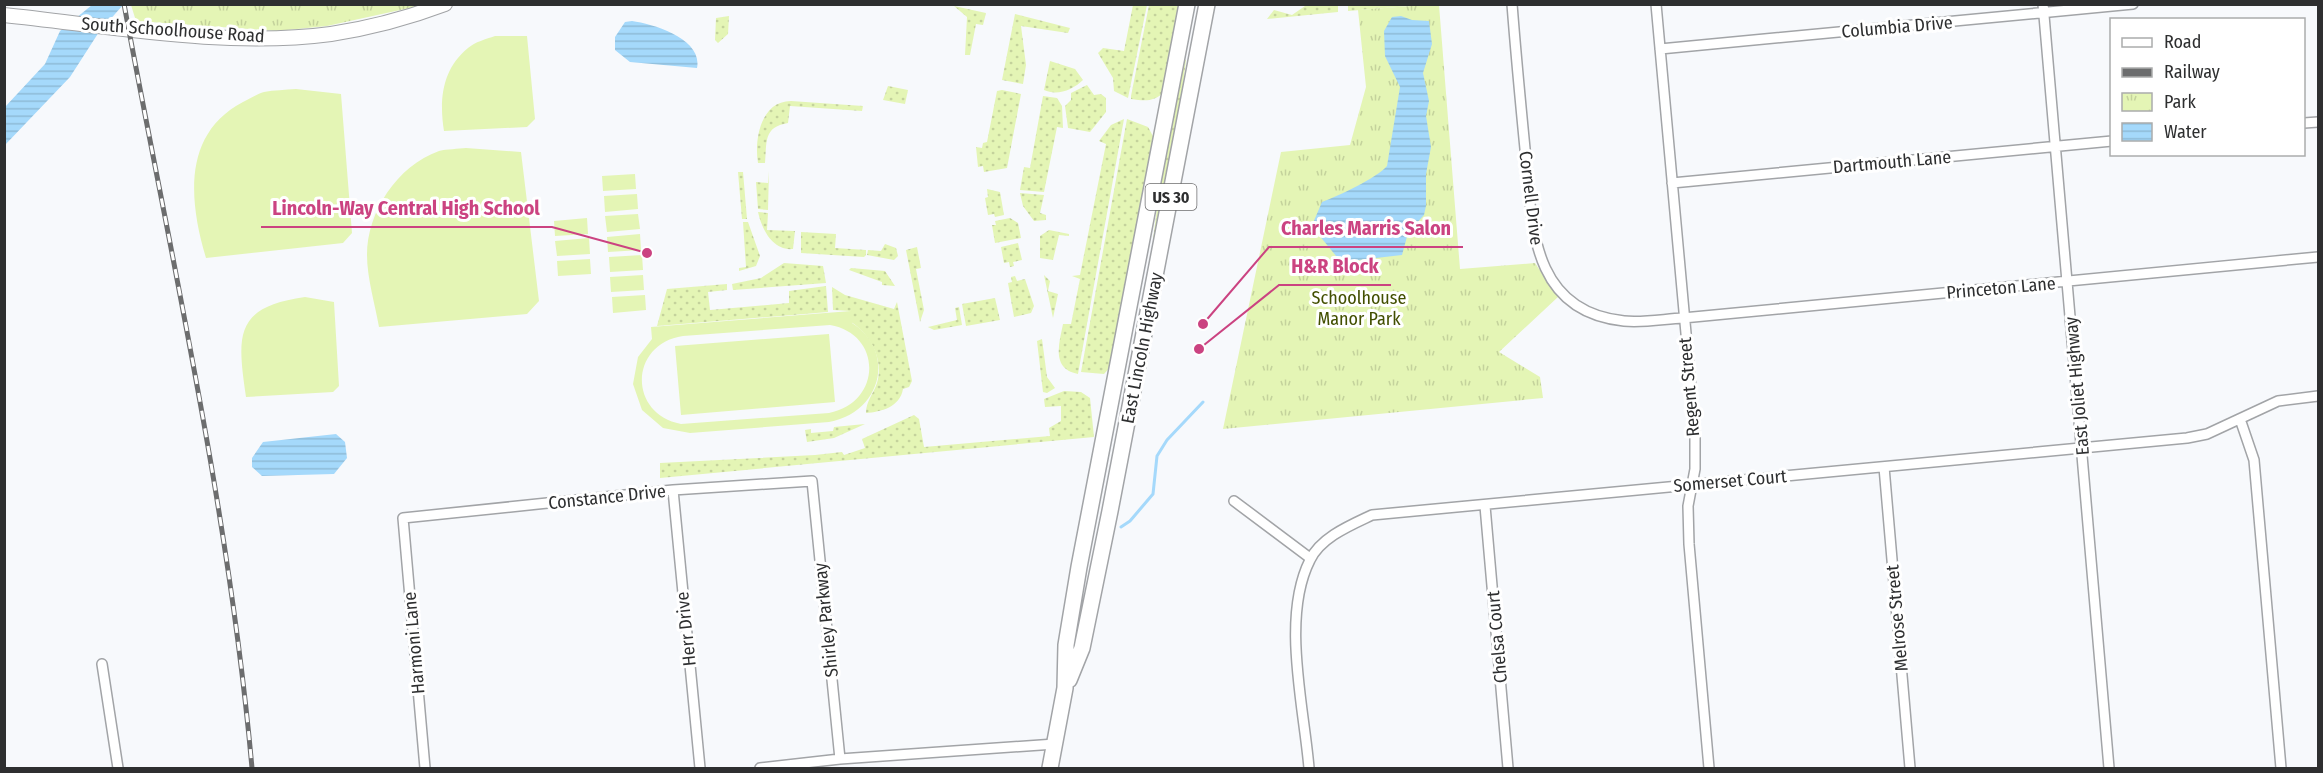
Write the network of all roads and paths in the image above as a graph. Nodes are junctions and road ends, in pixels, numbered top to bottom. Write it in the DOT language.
graph roads {
  1 [pos="445,4"];
  2 [pos="1187,4"];
  3 [pos="1207,4"];
  4 [pos="1512,4"];
  5 [pos="1656,4"];
  6 [pos="2133,4"];
  7 [pos="2043,9"];
  8 [pos="4,15"];
  9 [pos="1660,49"];
  10 [pos="2110,141"];
  11 [pos="2056,147"];
  12 [pos="1672,183"];
  13 [pos="2319,257"];
  14 [pos="2067,281"];
  15 [pos="1683,318"];
  16 [pos="2319,396"];
  17 [pos="2240,419"];
  18 [pos="2082,448"];
  19 [pos="1884,466"];
  20 [pos="812,481"];
  21 [pos="1692,484"];
  22 [pos="673,490"];
  23 [pos="1234,501"];
  24 [pos="1485,506"];
  25 [pos="403,518"];
  26 [pos="1310,558"];
  27 [pos="102,664"];
  28 [pos="1065,688"];
  29 [pos="1055,744"];
  30 [pos="840,759"];
  31 [pos="118,768"];
  32 [pos="424,768"];
  33 [pos="700,768"];
  34 [pos="760,768"];
  35 [pos="1050,768"];
  36 [pos="1309,768"];
  37 [pos="1508,768"];
  38 [pos="1709,768"];
  39 [pos="1910,768"];
  40 [pos="2109,768"];
  41 [pos="2281,768"];
  1 -- 8 [label="street, South Schoolhouse Road"];
  2 -- 28 [label="main road, East Lincoln Highway / US 30"];
  3 -- 28 [label="main road, East Lincoln Highway / US 30"];
  4 -- 15 [label="street, Cornell Drive"];
  5 -- 9 [label="street, Regent Street"];
  6 -- 7 [label="street, Columbia Drive"];
  7 -- 9 [label="street, Columbia Drive"];
  7 -- 11 [label="street, East Joliet Highway"];
  9 -- 12 [label="street, Regent Street"];
  10 -- 11 [label="street, Dartmouth Lane"];
  11 -- 12 [label="street, Dartmouth Lane"];
  11 -- 14 [label="street, East Joliet Highway"];
  12 -- 15 [label="street, Regent Street"];
  13 -- 14 [label="street, Princeton Lane"];
  14 -- 15 [label="street, Princeton Lane"];
  14 -- 18 [label="street, East Joliet Highway"];
  15 -- 21 [label="street, Regent Street"];
  16 -- 17 [label="street, Somerset Court"];
  17 -- 18 [label="street, Somerset Court"];
  17 -- 41 [label="street"];
  18 -- 19 [label="street, Somerset Court"];
  18 -- 40 [label="street, East Joliet Highway"];
  19 -- 21 [label="street, Somerset Court"];
  19 -- 39 [label="street, Melrose Street"];
  20 -- 22 [label="street, Constance Drive"];
  20 -- 30 [label="street, Shirley Parkway"];
  21 -- 24 [label="street, Somerset Court"];
  21 -- 38 [label="street, Regent Street"];
  22 -- 25 [label="street, Constance Drive"];
  22 -- 33 [label="street, Herr Drive"];
  23 -- 26 [label="street"];
  24 -- 26 [label="street, Somerset Court"];
  24 -- 37 [label="street, Chelsa Court"];
  25 -- 32 [label="street, Harmoni Lane"];
  26 -- 36 [label="street"];
  27 -- 31 [label="street"];
  28 -- 29 [label="main road, East Lincoln Highway / US 30"];
  29 -- 30 [label="street"];
  29 -- 35 [label="main road, East Lincoln Highway / US 30"];
  30 -- 34 [label="street"];
}
